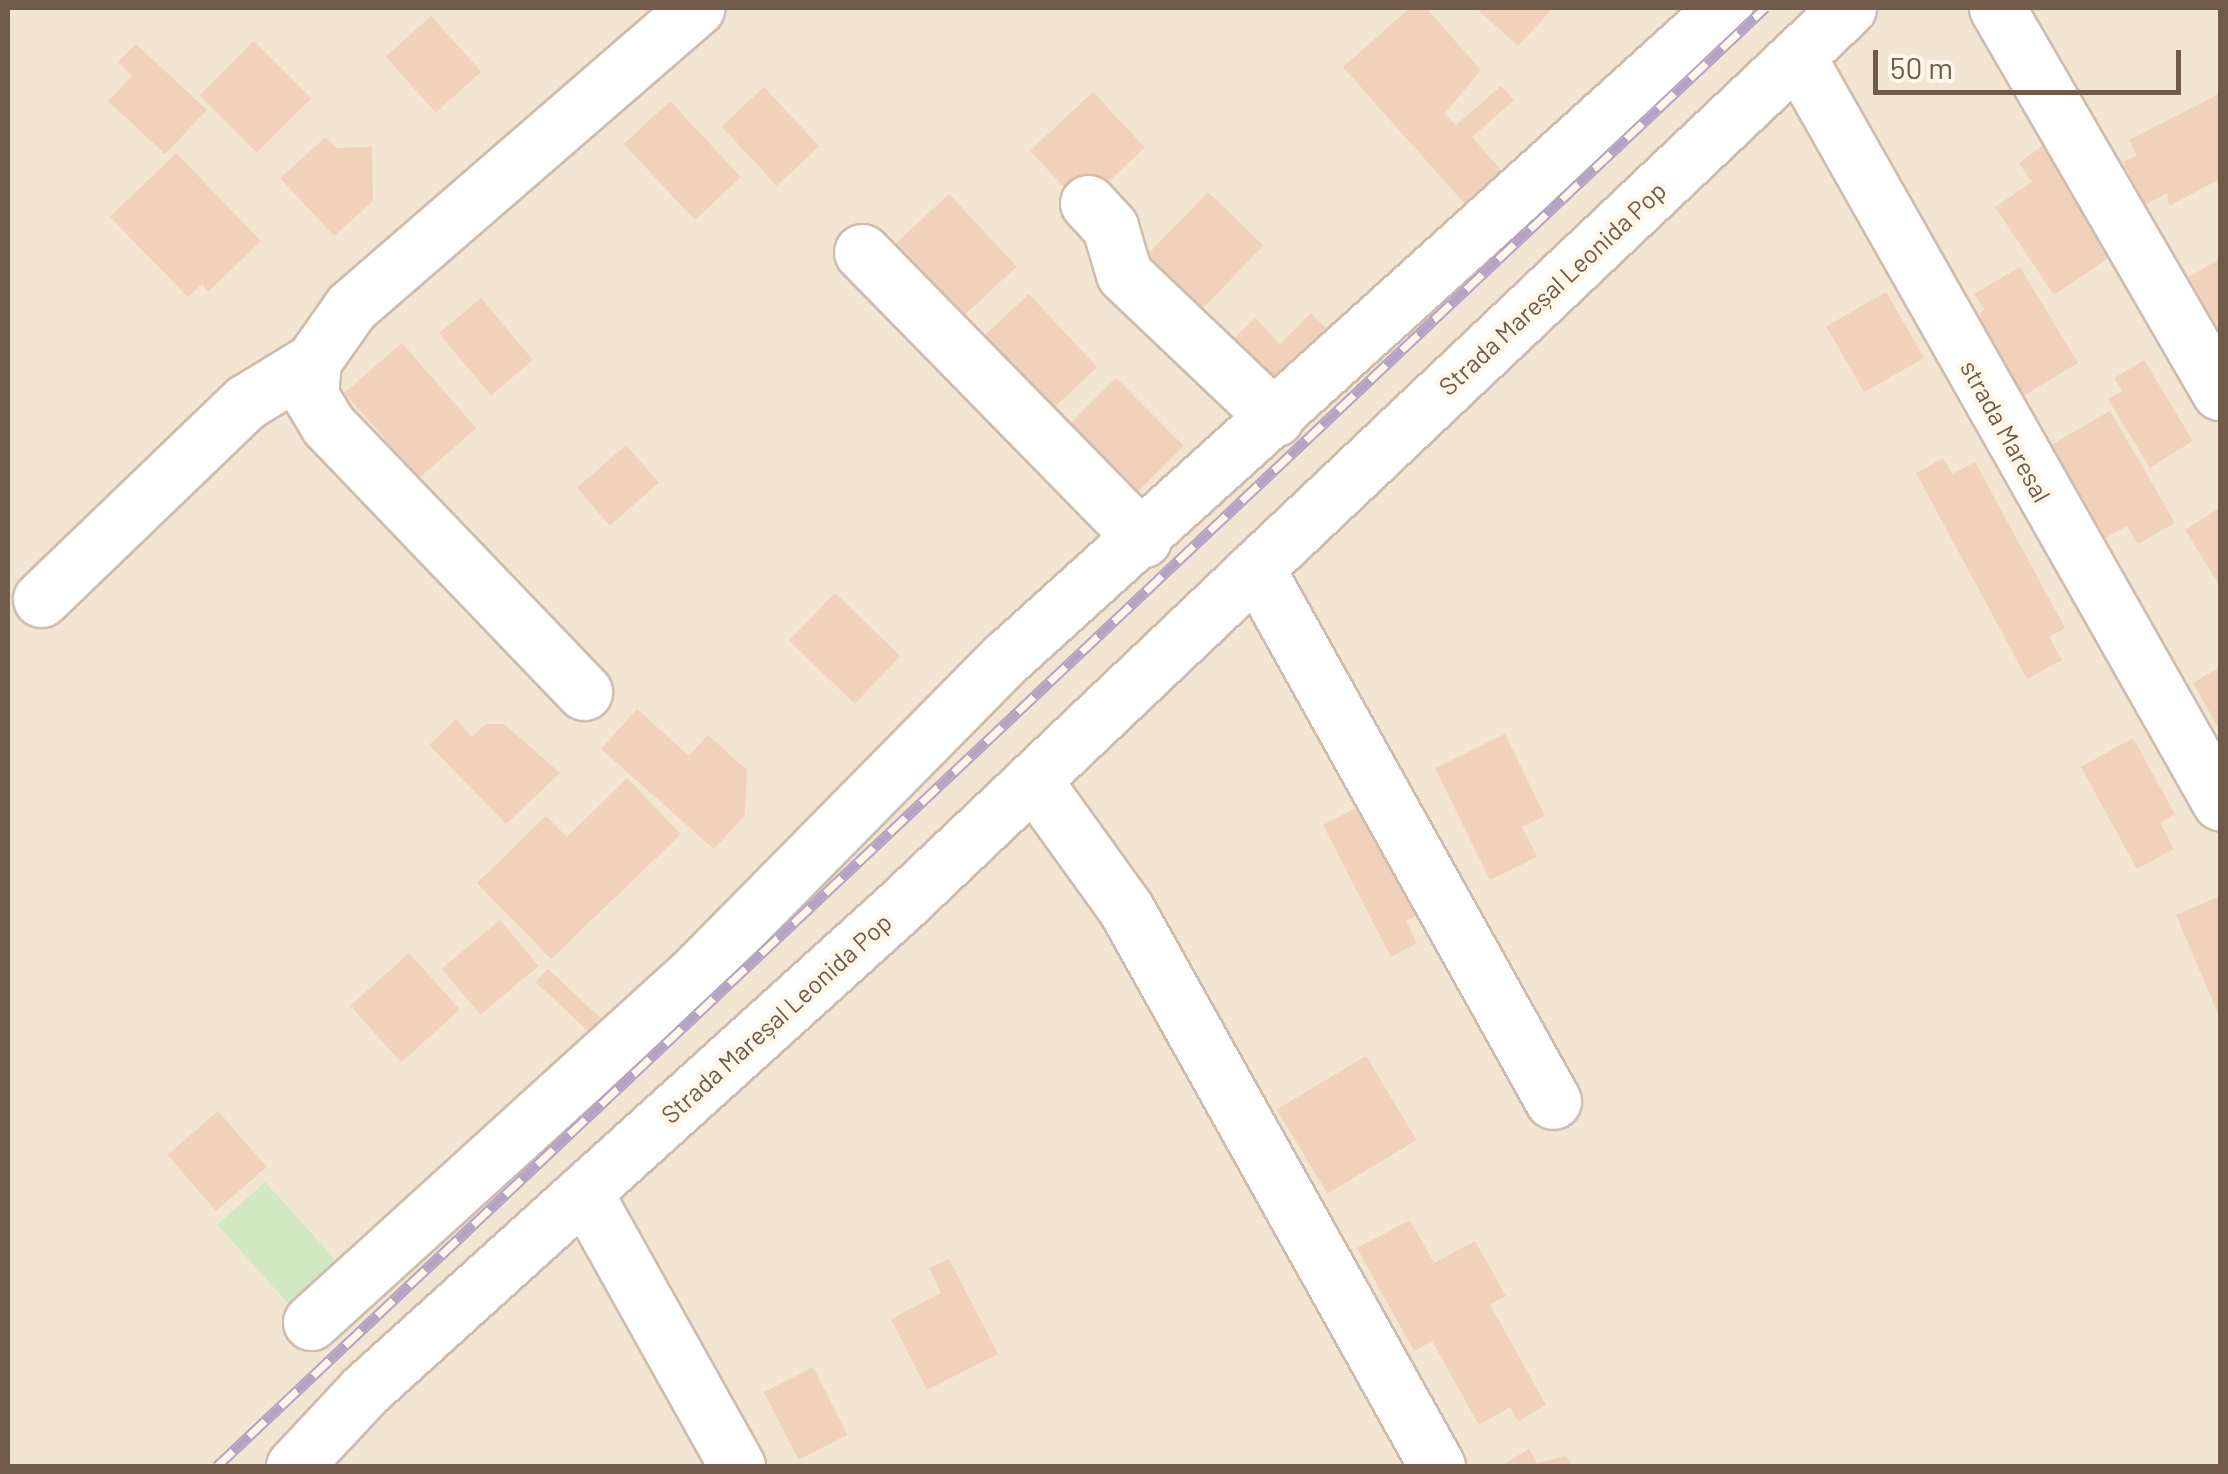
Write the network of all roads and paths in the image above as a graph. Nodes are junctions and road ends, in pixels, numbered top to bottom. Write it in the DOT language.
graph roads {
  1 [pos="696,8"];
  2 [pos="1724,8"];
  3 [pos="1848,8"];
  4 [pos="1997,8"];
  5 [pos="1796,56"];
  6 [pos="1088,203"];
  7 [pos="862,252"];
  8 [pos="314,361"];
  9 [pos="2220,392"];
  10 [pos="1274,418"];
  11 [pos="1143,539"];
  12 [pos="1256,568"];
  13 [pos="41,599"];
  14 [pos="584,692"];
  15 [pos="1033,780"];
  16 [pos="2220,802"];
  17 [pos="1552,1101"];
  18 [pos="584,1192"];
  19 [pos="310,1322"];
  20 [pos="294,1466"];
  21 [pos="737,1466"];
  22 [pos="1436,1466"];
  1 -- 8 [label="street"];
  2 -- 10 [label="street"];
  3 -- 5 [label="street, Strada Mareșal Leonida Pop"];
  4 -- 9 [label="street"];
  5 -- 12 [label="street, Strada Mareșal Leonida Pop"];
  5 -- 16 [label="street, strada Maresal"];
  6 -- 10 [label="street"];
  7 -- 11 [label="street"];
  8 -- 13 [label="street"];
  8 -- 14 [label="street"];
  10 -- 11 [label="street"];
  11 -- 19 [label="street"];
  12 -- 15 [label="street, Strada Mareșal Leonida Pop"];
  12 -- 17 [label="street"];
  15 -- 18 [label="street, Strada Mareșal Leonida Pop"];
  15 -- 22 [label="street"];
  18 -- 20 [label="street, Strada Mareșal Leonida Pop"];
  18 -- 21 [label="street"];
}
